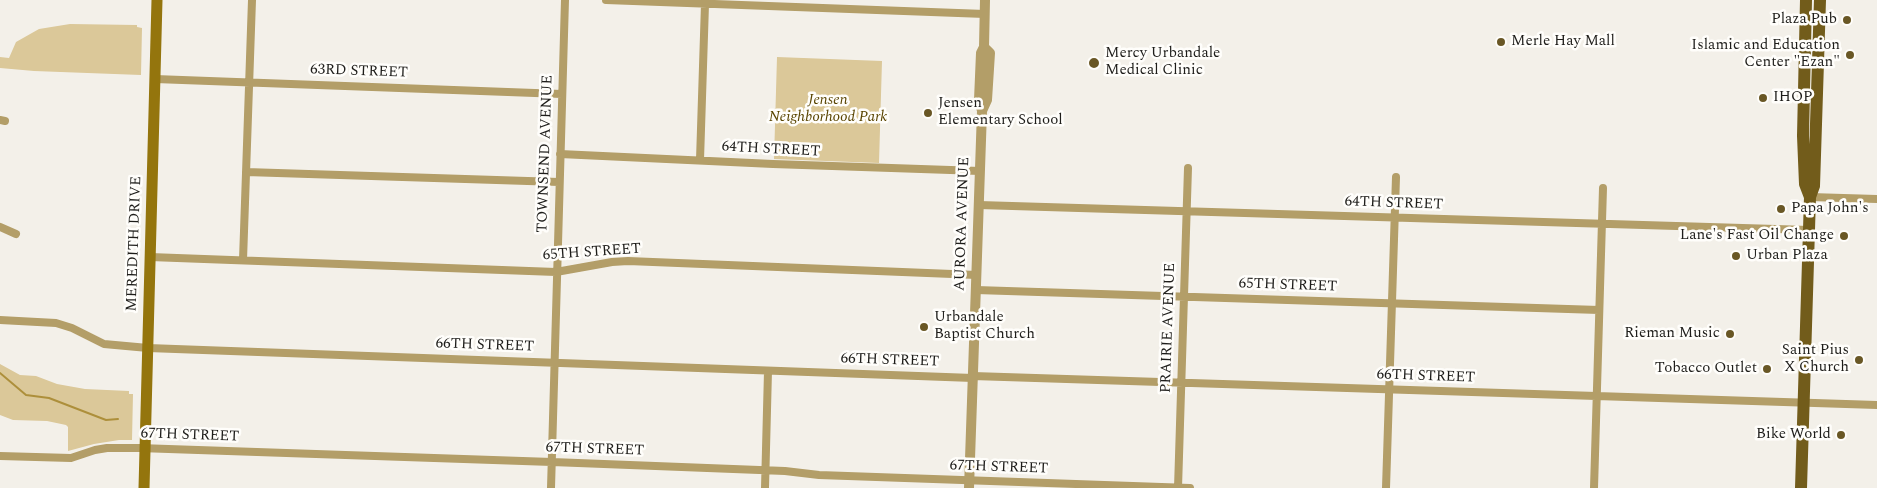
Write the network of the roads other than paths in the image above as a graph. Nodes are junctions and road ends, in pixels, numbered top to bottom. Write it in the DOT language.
graph roads {
  1 [pos="157,0"];
  2 [pos="252,0"];
  3 [pos="565,0"];
  4 [pos="606,0"];
  5 [pos="986,0"];
  6 [pos="1806,0"];
  7 [pos="1820,0"];
  8 [pos="705,4"];
  9 [pos="985,14"];
  10 [pos="155,79"];
  11 [pos="249,82"];
  12 [pos="562,94"];
  13 [pos="560,154"];
  14 [pos="700,160"];
  15 [pos="1188,168"];
  16 [pos="980,171"];
  17 [pos="246,172"];
  18 [pos="1396,177"];
  19 [pos="559,182"];
  20 [pos="1603,188"];
  21 [pos="1810,197"];
  22 [pos="1877,199"];
  23 [pos="979,205"];
  24 [pos="1187,211"];
  25 [pos="1394,218"];
  26 [pos="1602,225"];
  27 [pos="0,227"];
  28 [pos="1809,230"];
  29 [pos="16,234"];
  30 [pos="150,257"];
  31 [pos="243,260"];
  32 [pos="556,272"];
  33 [pos="976,275"];
  34 [pos="976,290"];
  35 [pos="1184,297"];
  36 [pos="1392,303"];
  37 [pos="1599,310"];
  38 [pos="0,320"];
  39 [pos="148,348"];
  40 [pos="554,363"];
  41 [pos="768,370"];
  42 [pos="973,377"];
  43 [pos="1181,383"];
  44 [pos="1389,389"];
  45 [pos="1596,396"];
  46 [pos="1803,402"];
  47 [pos="1877,405"];
  48 [pos="145,448"];
  49 [pos="0,456"];
  50 [pos="552,462"];
  51 [pos="765,470"];
  52 [pos="970,484"];
  53 [pos="144,488"];
  54 [pos="552,488"];
  55 [pos="765,488"];
  56 [pos="1178,488"];
  57 [pos="1190,488"];
  58 [pos="1386,488"];
  59 [pos="1594,488"];
  60 [pos="1801,488"];
  1 -- 10 [label="main road, MEREDITH DRIVE"];
  2 -- 11 [label="street"];
  3 -- 12 [label="street, TOWNSEND AVENUE"];
  4 -- 8 [label="street"];
  5 -- 9 [label="street, AURORA AVENUE"];
  6 -- 21 [label="main road"];
  7 -- 21 [label="main road"];
  8 -- 9 [label="street"];
  8 -- 14 [label="street"];
  9 -- 16 [label="street, AURORA AVENUE"];
  10 -- 11 [label="street, 63RD STREET"];
  10 -- 30 [label="main road, MEREDITH DRIVE"];
  11 -- 12 [label="street, 63RD STREET"];
  11 -- 17 [label="street"];
  12 -- 13 [label="street, TOWNSEND AVENUE"];
  13 -- 14 [label="street, 64TH STREET"];
  13 -- 19 [label="street, TOWNSEND AVENUE"];
  14 -- 16 [label="street, 64TH STREET"];
  15 -- 24 [label="street, PRAIRIE AVENUE"];
  16 -- 23 [label="street, AURORA AVENUE"];
  17 -- 19 [label="street"];
  17 -- 31 [label="street"];
  18 -- 25 [label="street"];
  19 -- 32 [label="street, TOWNSEND AVENUE"];
  20 -- 26 [label="street"];
  21 -- 22 [label="street"];
  21 -- 28 [label="main road"];
  23 -- 24 [label="street, 64TH STREET"];
  23 -- 33 [label="street, AURORA AVENUE"];
  24 -- 25 [label="street, 64TH STREET"];
  24 -- 35 [label="street, PRAIRIE AVENUE"];
  25 -- 26 [label="street, 64TH STREET"];
  25 -- 36 [label="street"];
  26 -- 28 [label="street, 64TH STREET"];
  26 -- 37 [label="street"];
  27 -- 29 [label="street"];
  28 -- 46 [label="main road"];
  30 -- 31 [label="street, 65TH STREET"];
  30 -- 39 [label="main road, MEREDITH DRIVE"];
  31 -- 32 [label="street, 65TH STREET"];
  32 -- 33 [label="street, 65TH STREET"];
  32 -- 40 [label="street, TOWNSEND AVENUE"];
  33 -- 34 [label="street, AURORA AVENUE"];
  34 -- 35 [label="street, 65TH STREET"];
  34 -- 42 [label="street, AURORA AVENUE"];
  35 -- 36 [label="street, 65TH STREET"];
  35 -- 43 [label="street, PRAIRIE AVENUE"];
  36 -- 37 [label="street, 65TH STREET"];
  36 -- 44 [label="street"];
  37 -- 45 [label="street"];
  38 -- 39 [label="street, 66TH STREET"];
  39 -- 40 [label="street, 66TH STREET"];
  39 -- 48 [label="main road, MEREDITH DRIVE"];
  40 -- 41 [label="street, 66TH STREET"];
  40 -- 50 [label="street, TOWNSEND AVENUE"];
  41 -- 42 [label="street, 66TH STREET"];
  41 -- 51 [label="street"];
  42 -- 43 [label="street, 66TH STREET"];
  42 -- 52 [label="street, AURORA AVENUE"];
  43 -- 44 [label="street, 66TH STREET"];
  43 -- 56 [label="street, PRAIRIE AVENUE"];
  44 -- 45 [label="street, 66TH STREET"];
  44 -- 58 [label="street"];
  45 -- 46 [label="street, 66TH STREET"];
  45 -- 59 [label="street"];
  46 -- 47 [label="street, 66TH STREET"];
  46 -- 60 [label="main road"];
  48 -- 49 [label="street, 67TH STREET"];
  48 -- 50 [label="street, 67TH STREET"];
  48 -- 53 [label="main road, MEREDITH DRIVE"];
  50 -- 51 [label="street, 67TH STREET"];
  50 -- 54 [label="street, TOWNSEND AVENUE"];
  51 -- 52 [label="street, 67TH STREET"];
  51 -- 55 [label="street"];
  52 -- 56 [label="street, 67TH STREET"];
  56 -- 57 [label="street, 67TH STREET"];
}
